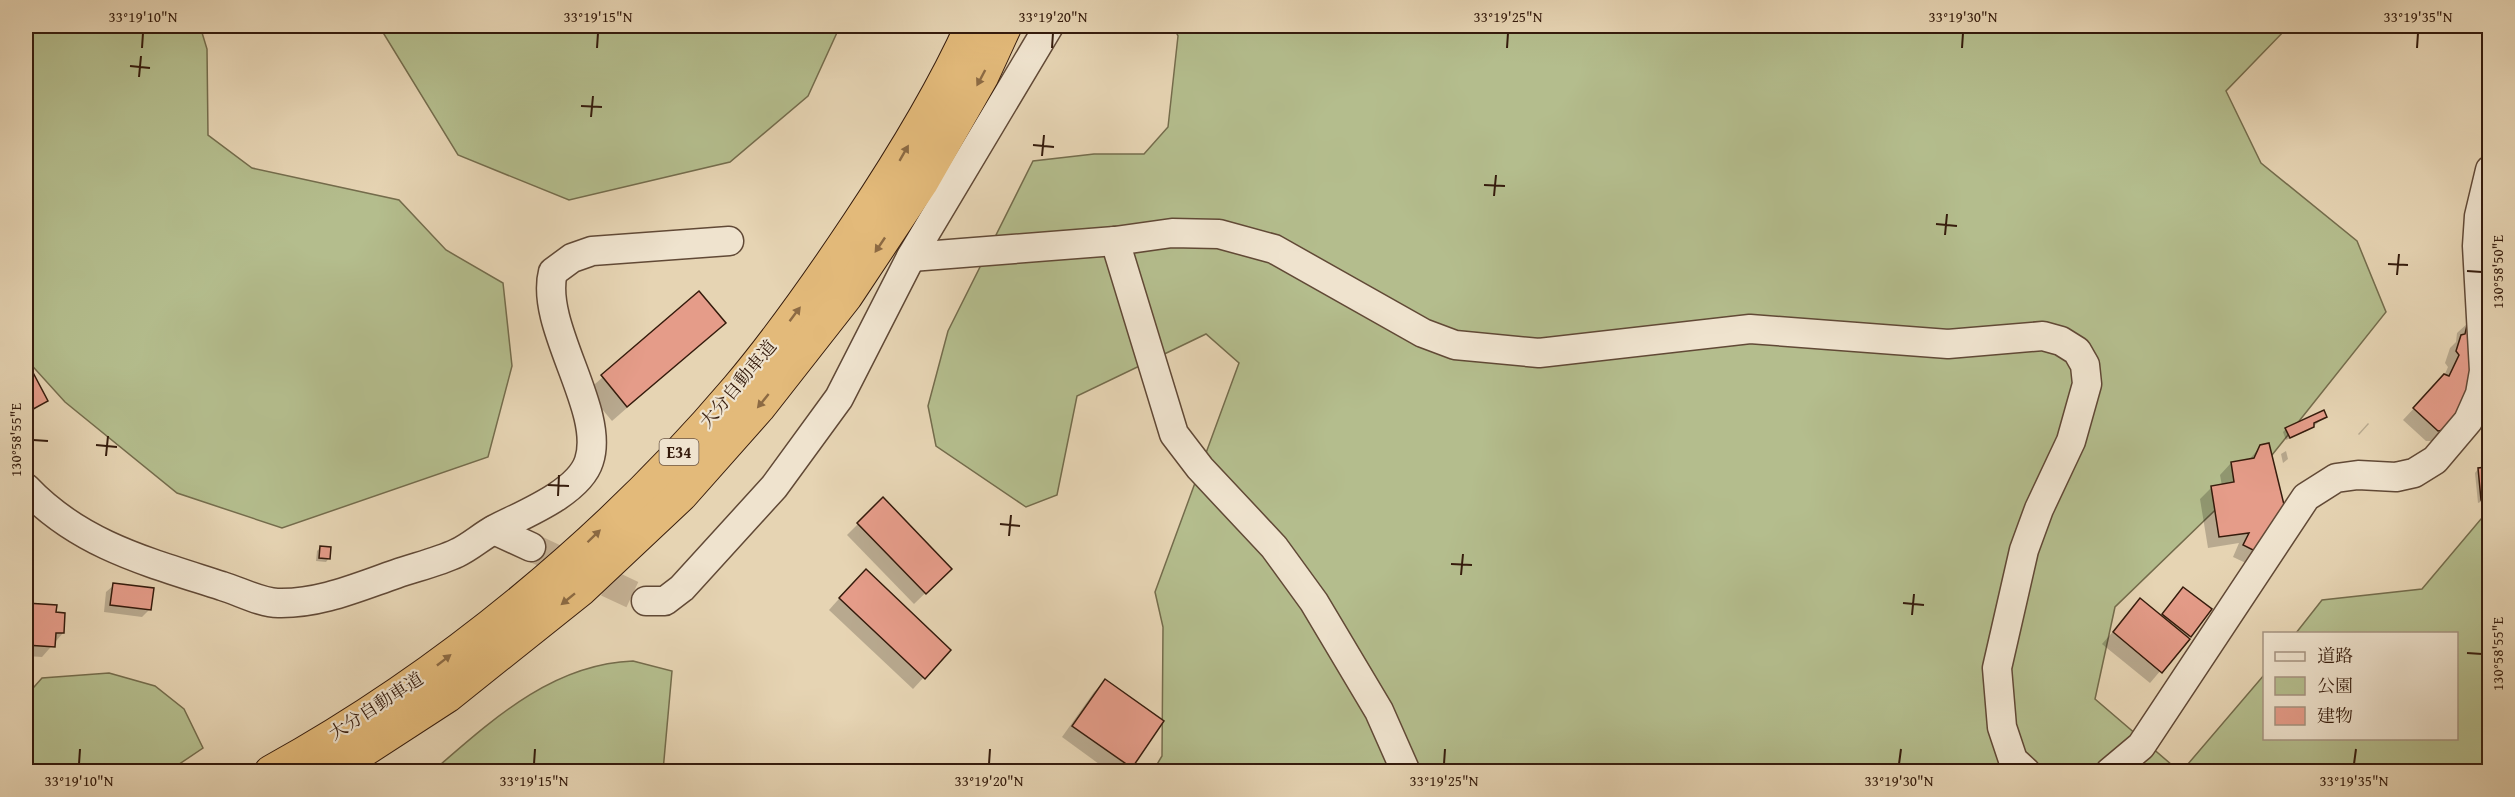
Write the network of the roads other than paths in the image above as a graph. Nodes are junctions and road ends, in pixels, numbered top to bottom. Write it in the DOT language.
graph roads {
  1 [pos="972,26"];
  2 [pos="1005,26"];
  3 [pos="1049,26"];
  4 [pos="2490,170"];
  5 [pos="729,241"];
  6 [pos="1115,241"];
  7 [pos="910,257"];
  8 [pos="26,488"];
  9 [pos="494,530"];
  10 [pos="531,547"];
  11 [pos="646,601"];
  12 [pos="272,771"];
  13 [pos="330,771"];
  14 [pos="1406,771"];
  15 [pos="2026,771"];
  16 [pos="2110,771"];
  12 -- 1 [label="highway, 大分自動車道 / E34, one-way"];
  2 -- 13 [label="highway, 大分自動車道 / E34, one-way"];
  3 -- 7 [label="street"];
  4 -- 16 [label="street"];
  5 -- 9 [label="street"];
  6 -- 7 [label="street"];
  6 -- 14 [label="street"];
  6 -- 15 [label="street"];
  7 -- 11 [label="street"];
  8 -- 9 [label="street"];
  9 -- 10 [label="street"];
}
